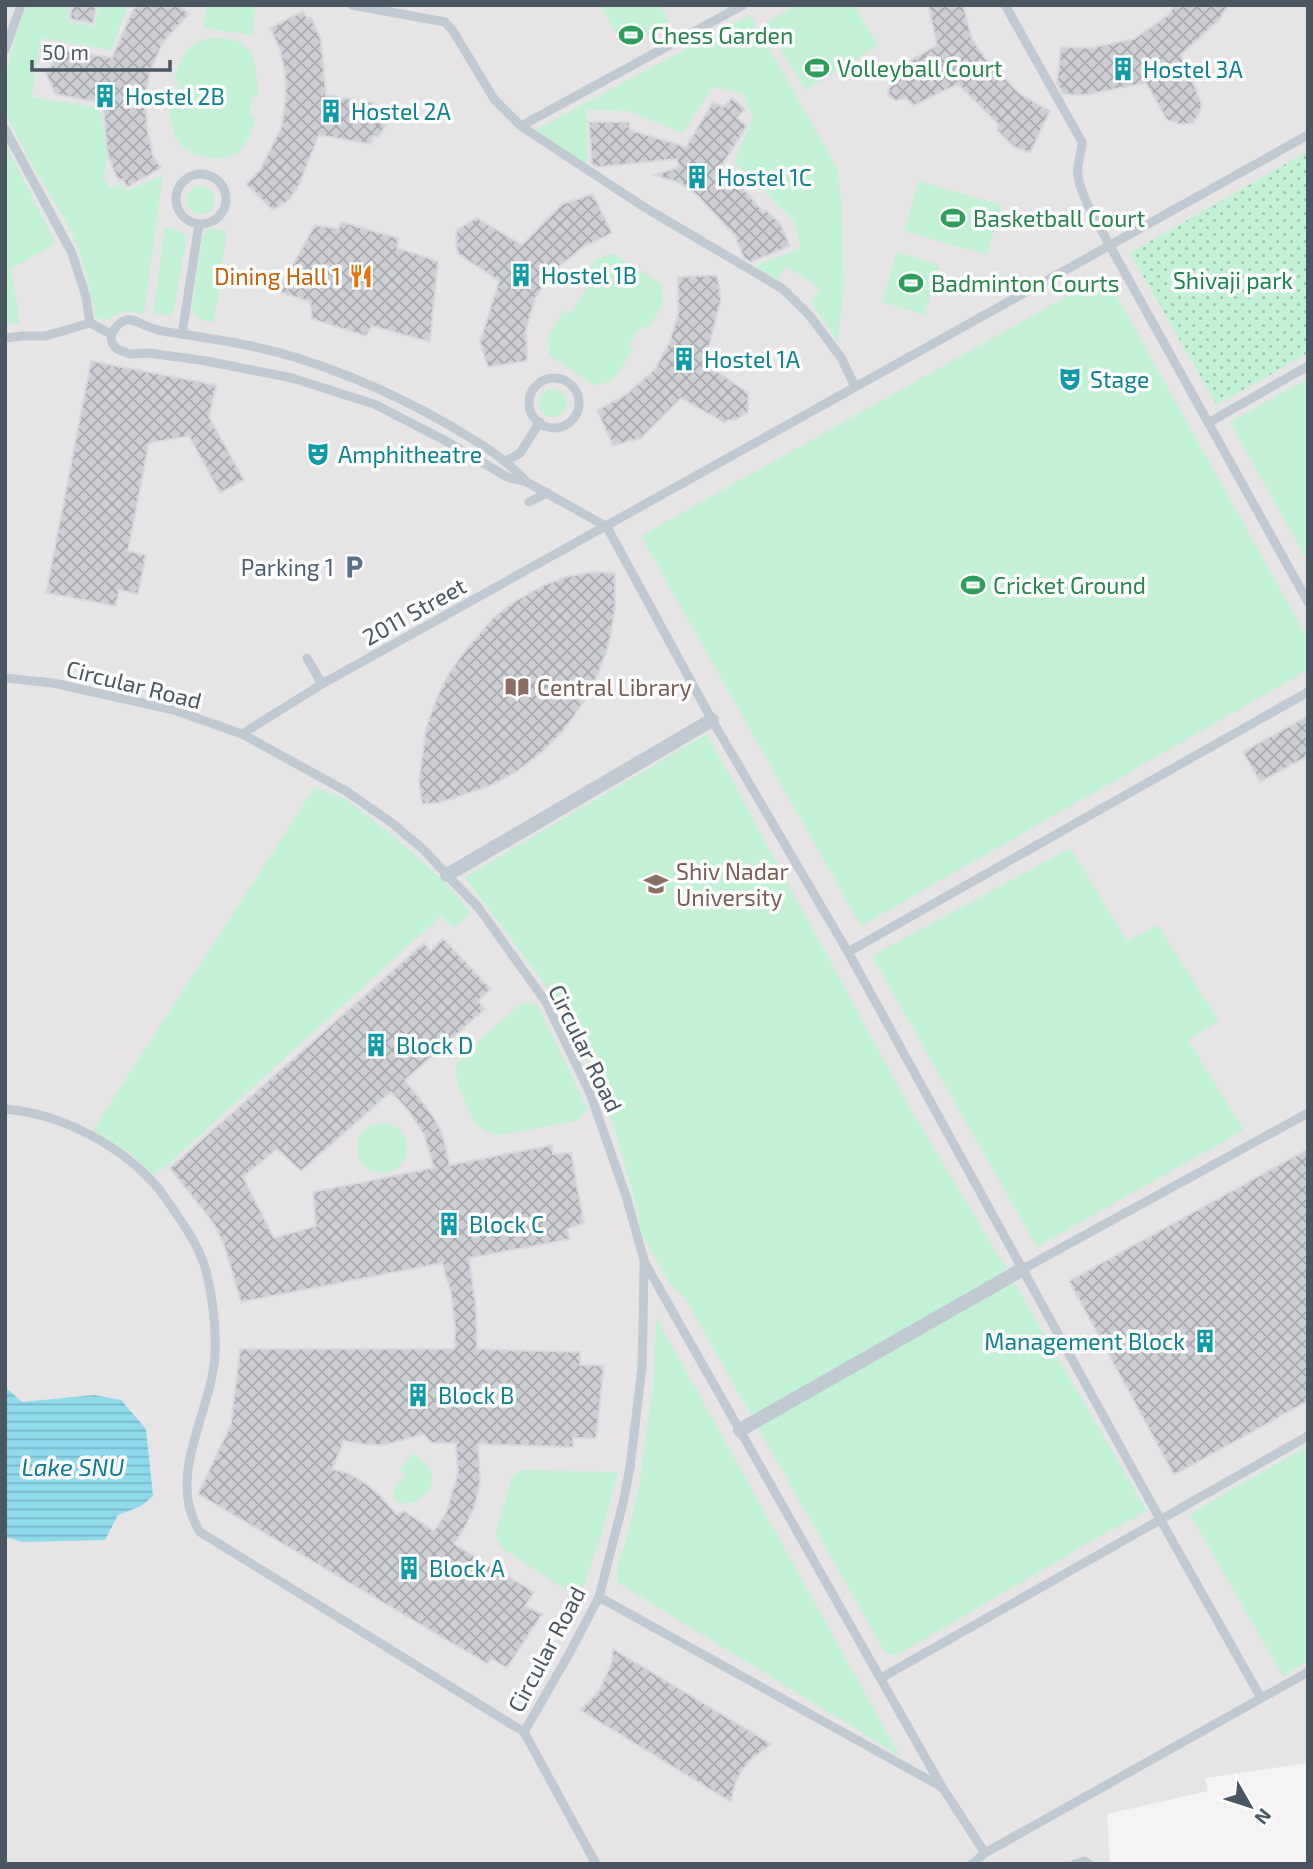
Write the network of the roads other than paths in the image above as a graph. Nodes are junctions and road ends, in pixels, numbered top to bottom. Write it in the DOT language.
graph roads {
  1 [pos="21,5"];
  2 [pos="352,5"];
  3 [pos="743,5"];
  4 [pos="1005,5"];
  5 [pos="5,50"];
  6 [pos="521,126"];
  7 [pos="5,130"];
  8 [pos="1308,135"];
  9 [pos="199,224"];
  10 [pos="1110,246"];
  11 [pos="90,323"];
  12 [pos="111,334"];
  13 [pos="182,334"];
  14 [pos="5,338"];
  15 [pos="1308,366"];
  16 [pos="855,387"];
  17 [pos="540,422"];
  18 [pos="1208,423"];
  19 [pos="506,461"];
  20 [pos="527,482"];
  21 [pos="547,493"];
  22 [pos="529,502"];
  23 [pos="607,527"];
  24 [pos="1308,602"];
  25 [pos="307,658"];
  26 [pos="5,678"];
  27 [pos="322,684"];
  28 [pos="1308,692"];
  29 [pos="712,720"];
  30 [pos="242,734"];
  31 [pos="447,875"];
  32 [pos="848,953"];
  33 [pos="5,1109"];
  34 [pos="1308,1112"];
  35 [pos="643,1260"];
  36 [pos="1023,1269"];
  37 [pos="740,1430"];
  38 [pos="1308,1436"];
  39 [pos="1160,1519"];
  40 [pos="599,1597"];
  41 [pos="1308,1672"];
  42 [pos="881,1678"];
  43 [pos="1261,1698"];
  44 [pos="524,1732"];
  45 [pos="942,1787"];
  46 [pos="985,1853"];
  47 [pos="596,1864"];
  48 [pos="972,1864"];
  49 [pos="1075,1864"];
  50 [pos="1089,1864"];
  1 -- 5 [label="lane"];
  2 -- 6 [label="lane"];
  3 -- 6 [label="lane"];
  4 -- 10 [label="lane"];
  6 -- 16 [label="lane"];
  7 -- 11 [label="lane"];
  8 -- 10 [label="lane, 2011 Street"];
  9 -- 9 [label="lane"];
  9 -- 13 [label="lane"];
  10 -- 16 [label="lane, 2011 Street"];
  10 -- 18 [label="lane"];
  11 -- 12 [label="lane"];
  11 -- 14 [label="lane"];
  12 -- 13 [label="lane"];
  12 -- 20 [label="lane"];
  13 -- 19 [label="lane"];
  15 -- 18 [label="lane"];
  16 -- 23 [label="lane, 2011 Street"];
  17 -- 17 [label="lane"];
  17 -- 19 [label="lane"];
  18 -- 24 [label="lane"];
  19 -- 20 [label="lane"];
  20 -- 21 [label="lane"];
  21 -- 22 [label="lane"];
  21 -- 23 [label="lane"];
  23 -- 27 [label="lane, 2011 Street"];
  23 -- 29 [label="lane"];
  25 -- 27 [label="lane"];
  26 -- 30 [label="lane, Circular Road"];
  27 -- 30 [label="lane, 2011 Street"];
  28 -- 32 [label="lane"];
  29 -- 31 [label="street"];
  29 -- 32 [label="lane"];
  30 -- 31 [label="lane, Circular Road"];
  31 -- 35 [label="lane, Circular Road"];
  32 -- 36 [label="lane"];
  33 -- 44 [label="lane"];
  34 -- 36 [label="lane"];
  35 -- 37 [label="lane"];
  35 -- 40 [label="lane, Circular Road"];
  36 -- 37 [label="street"];
  36 -- 39 [label="lane"];
  37 -- 42 [label="lane"];
  38 -- 39 [label="lane"];
  39 -- 42 [label="lane"];
  39 -- 43 [label="lane"];
  40 -- 44 [label="lane, Circular Road"];
  40 -- 45 [label="lane"];
  41 -- 43 [label="lane"];
  42 -- 45 [label="lane"];
  43 -- 46 [label="lane"];
  44 -- 47 [label="lane"];
  45 -- 46 [label="lane"];
  46 -- 48 [label="lane"];
  49 -- 50 [label="lane"];
}
